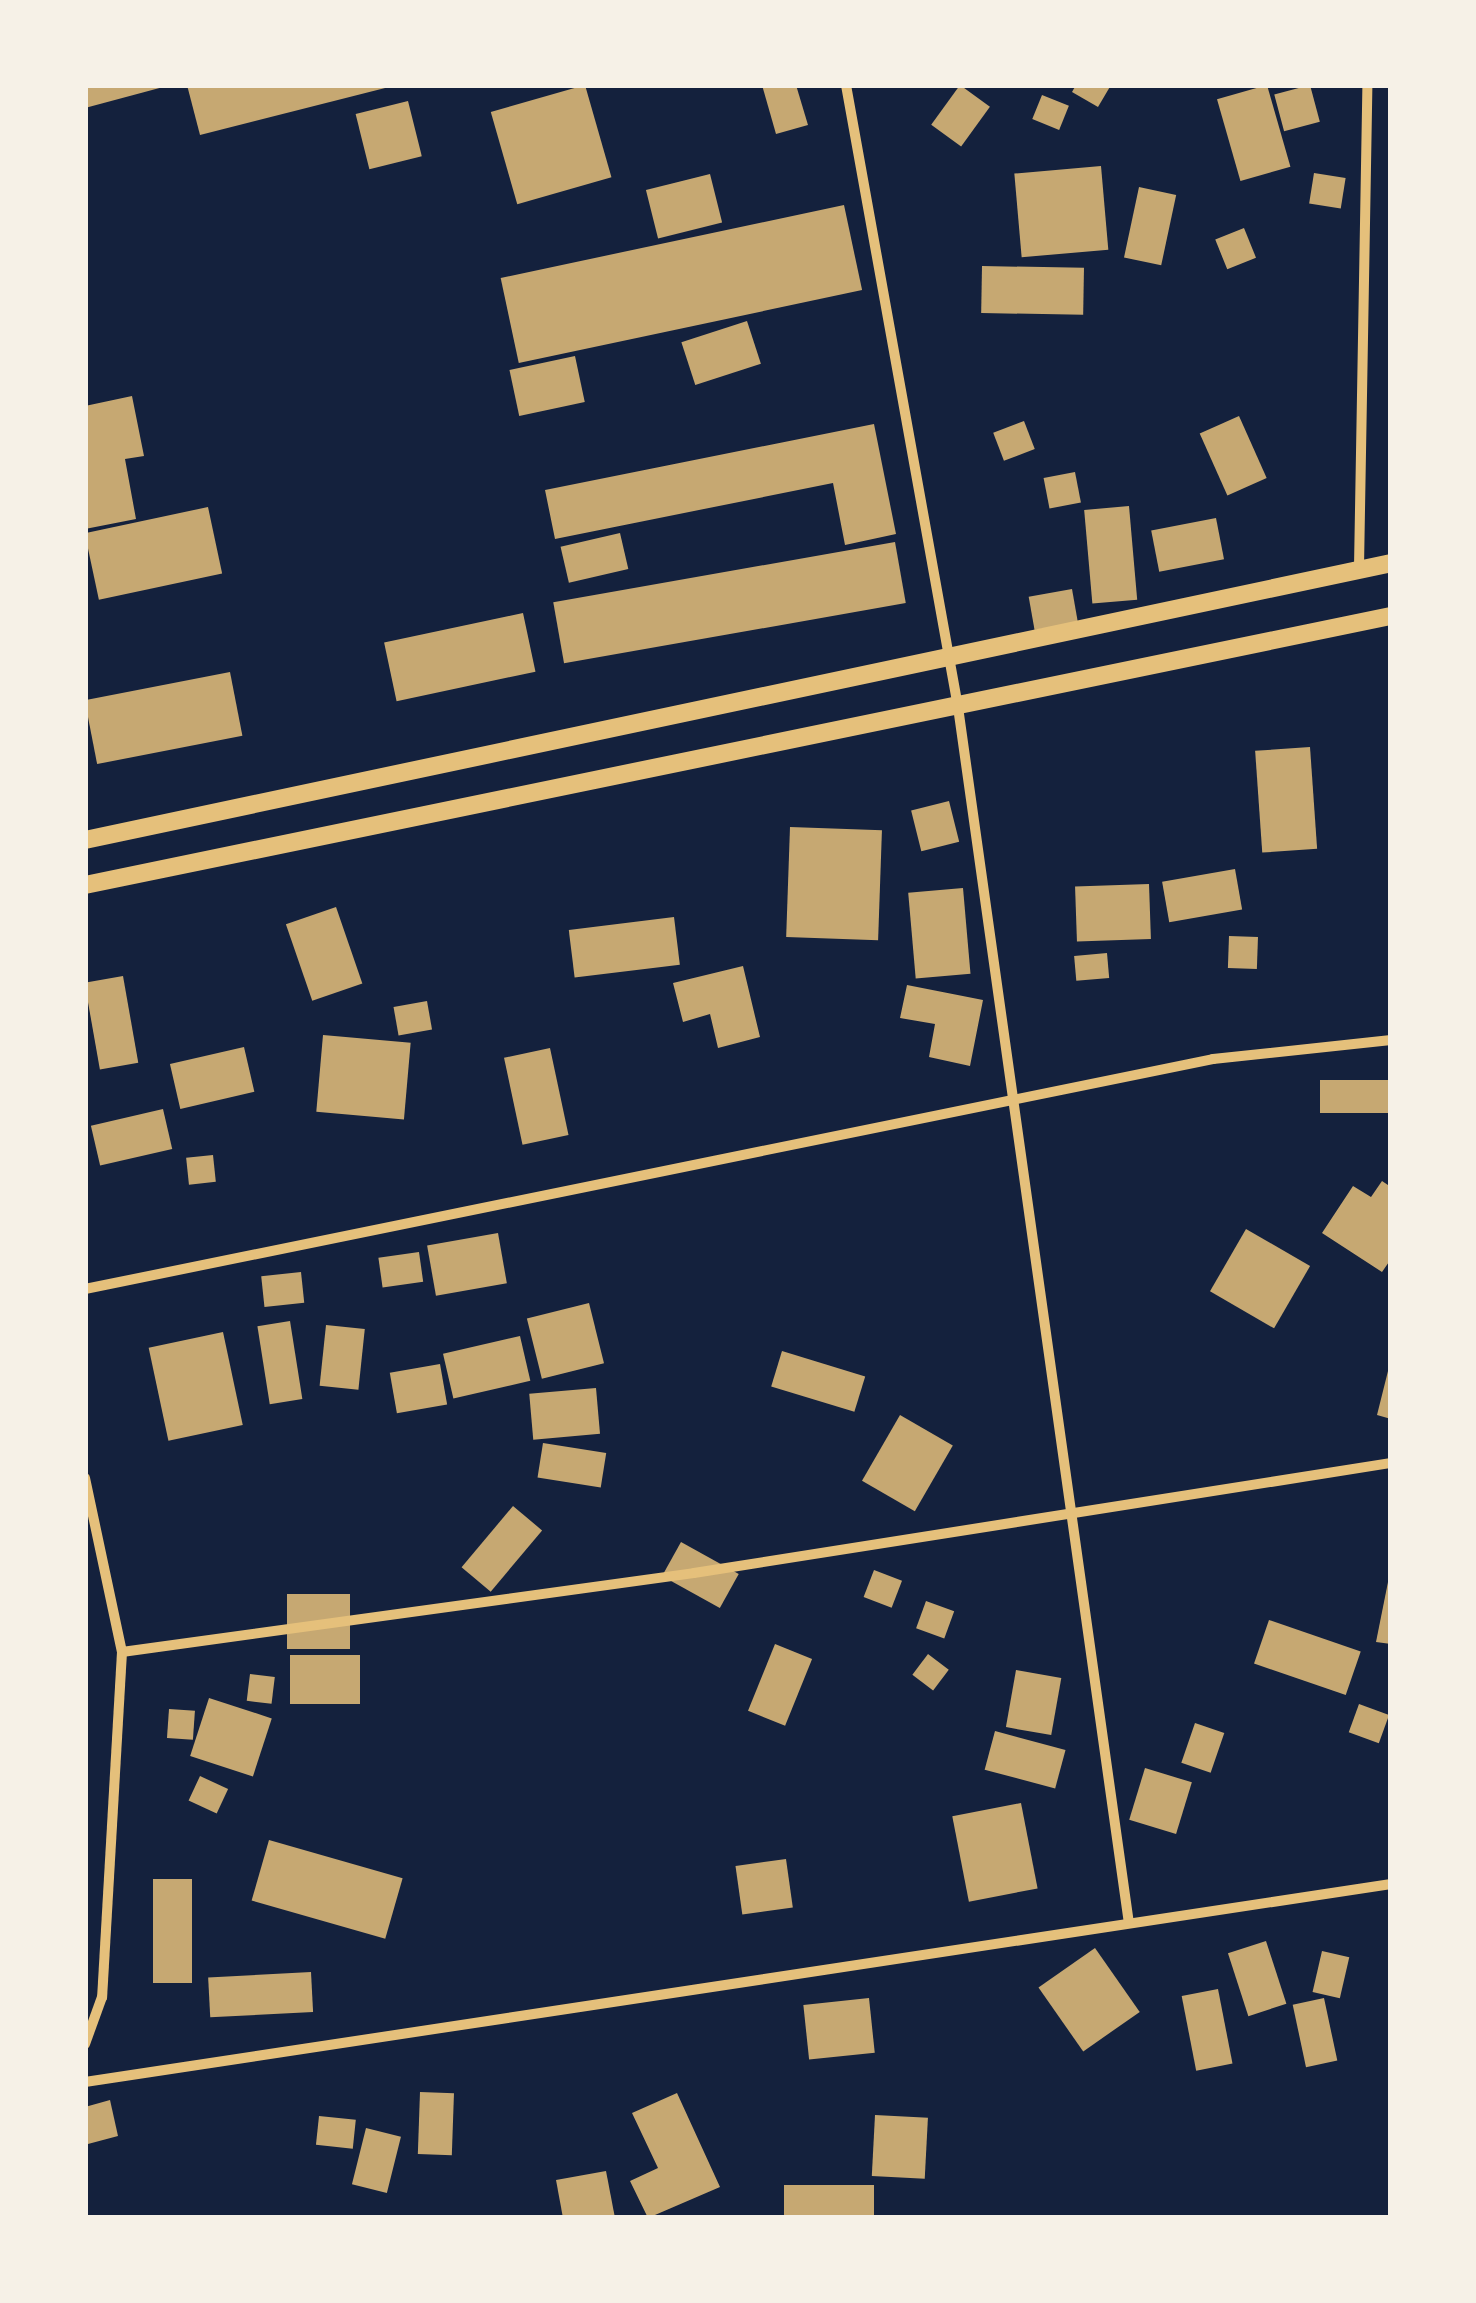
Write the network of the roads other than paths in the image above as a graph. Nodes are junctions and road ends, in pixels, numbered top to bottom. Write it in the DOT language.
graph roads {
  1 [pos="846,85"];
  2 [pos="1367,85"];
  3 [pos="1391,563"];
  4 [pos="1359,567"];
  5 [pos="1391,616"];
  6 [pos="948,655"];
  7 [pos="958,707"];
  8 [pos="85,840"];
  9 [pos="85,885"];
  10 [pos="1391,1040"];
  11 [pos="1016,1100"];
  12 [pos="85,1289"];
  13 [pos="1391,1463"];
  14 [pos="85,1478"];
  15 [pos="1073,1514"];
  16 [pos="122,1652"];
  17 [pos="1391,1884"];
  18 [pos="1129,1924"];
  19 [pos="85,2044"];
  20 [pos="85,2082"];
  1 -- 6 [label="street"];
  2 -- 4 [label="street"];
  3 -- 4 [label="street"];
  4 -- 6 [label="street"];
  5 -- 7 [label="street"];
  6 -- 7 [label="street"];
  6 -- 8 [label="street"];
  7 -- 9 [label="street"];
  7 -- 11 [label="street"];
  10 -- 11 [label="street"];
  11 -- 12 [label="street"];
  11 -- 15 [label="street"];
  13 -- 15 [label="street"];
  14 -- 16 [label="street"];
  15 -- 16 [label="street"];
  15 -- 18 [label="street"];
  16 -- 19 [label="street"];
  17 -- 18 [label="street"];
  18 -- 20 [label="street"];
}
